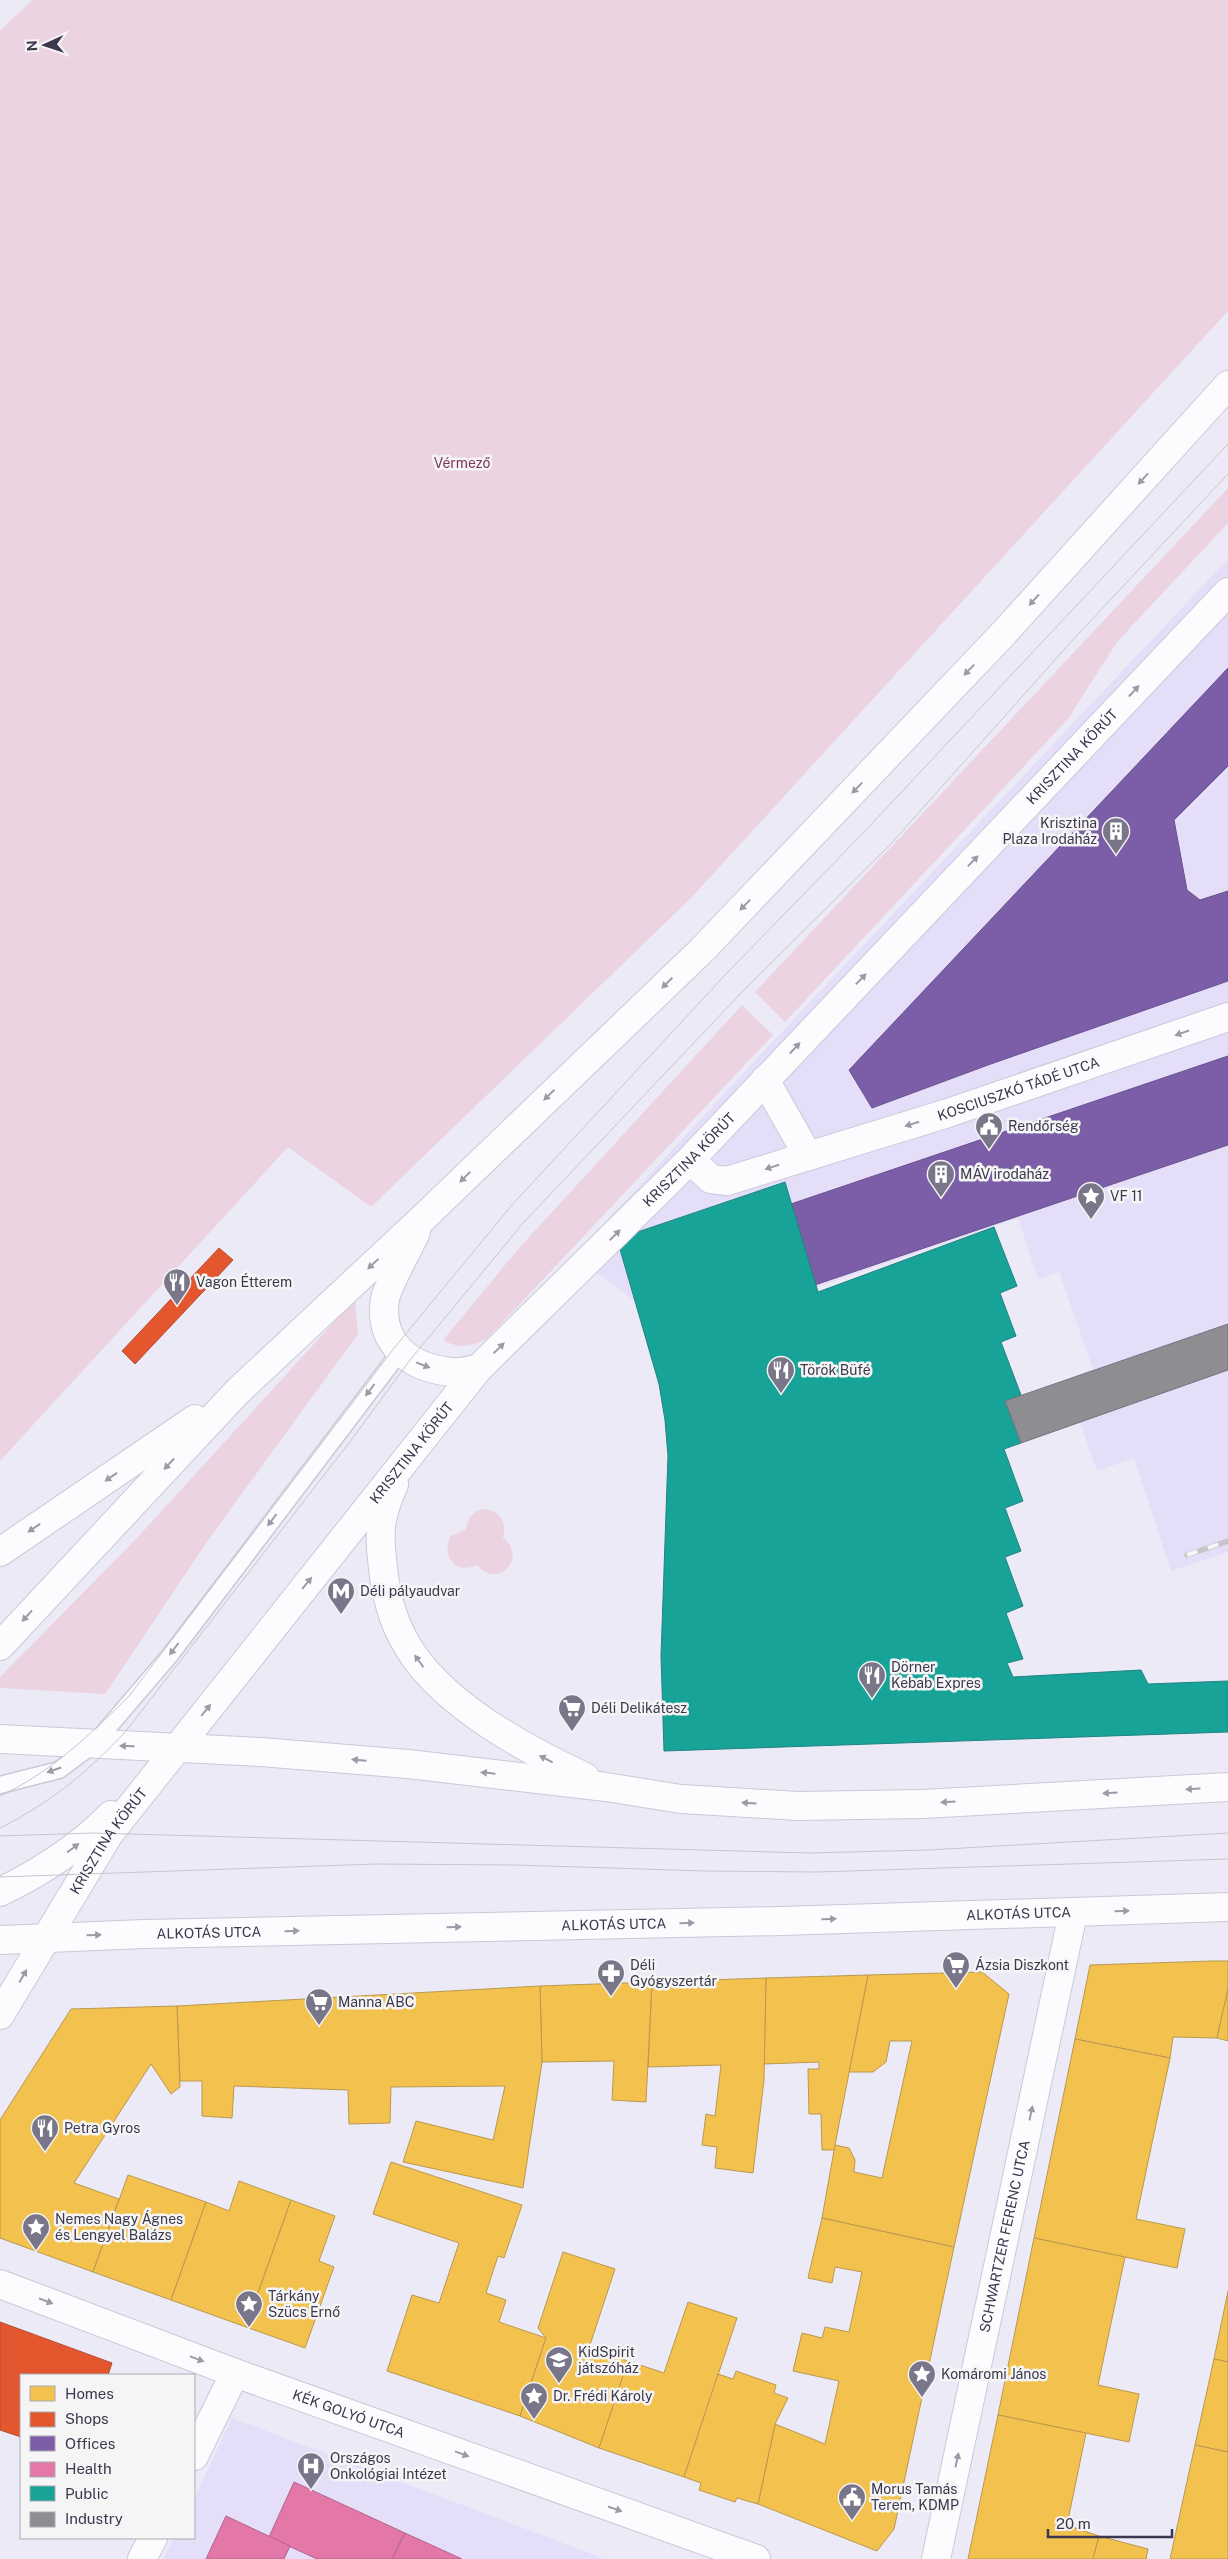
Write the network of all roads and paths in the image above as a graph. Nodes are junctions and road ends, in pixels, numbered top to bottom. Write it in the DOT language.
graph roads {
  1 [pos="1227,402"];
  2 [pos="1228,592"];
  3 [pos="1228,1017"];
  4 [pos="766,1080"];
  5 [pos="808,1156"];
  6 [pos="690,1160"];
  7 [pos="422,1219"];
  8 [pos="400,1352"];
  9 [pos="478,1369"];
  10 [pos="238,1391"];
  11 [pos="400,1466"];
  12 [pos="0,1552"];
  13 [pos="0,1646"];
  14 [pos="0,1739"];
  15 [pos="94,1744"];
  16 [pos="176,1748"];
  17 [pos="0,1785"];
  18 [pos="606,1787"];
  19 [pos="1228,1787"];
  20 [pos="0,1892"];
  21 [pos="1228,1907"];
  22 [pos="1073,1913"];
  23 [pos="46,1937"];
  24 [pos="0,1940"];
  25 [pos="0,2015"];
  26 [pos="0,2284"];
  27 [pos="235,2373"];
  28 [pos="195,2454"];
  29 [pos="152,2539"];
  30 [pos="142,2559"];
  31 [pos="756,2559"];
  32 [pos="936,2559"];
  1 -- 7 [label="street, one-way"];
  4 -- 2 [label="street, KRISZTINA KÖRÚT, one-way"];
  3 -- 5 [label="street, KOSCIUSZKÓ TÁDÉ UTCA, one-way"];
  4 -- 5 [label="street"];
  4 -- 6 [label="street, KRISZTINA KÖRÚT"];
  5 -- 6 [label="street, KOSCIUSZKÓ TÁDÉ UTCA, one-way"];
  9 -- 6 [label="street, KRISZTINA KÖRÚT, one-way"];
  7 -- 8 [label="street"];
  7 -- 10 [label="street, one-way"];
  8 -- 9 [label="street, one-way"];
  8 -- 15 [label="lane, one-way"];
  9 -- 11 [label="street, KRISZTINA KÖRÚT"];
  10 -- 12 [label="street, one-way"];
  10 -- 13 [label="street, one-way"];
  16 -- 11 [label="street, KRISZTINA KÖRÚT, one-way"];
  18 -- 11 [label="street, one-way"];
  14 -- 15 [label="street"];
  16 -- 15 [label="street, one-way"];
  15 -- 17 [label="lane, one-way"];
  18 -- 16 [label="street, one-way"];
  20 -- 16 [label="street, KRISZTINA KÖRÚT, one-way"];
  16 -- 23 [label="street, KRISZTINA KÖRÚT"];
  19 -- 18 [label="street, one-way"];
  22 -- 21 [label="street, ALKOTÁS UTCA, one-way"];
  23 -- 22 [label="street, ALKOTÁS UTCA, one-way"];
  32 -- 22 [label="street, SCHWARTZER FERENC UTCA, one-way"];
  23 -- 24 [label="street, ALKOTÁS UTCA"];
  25 -- 23 [label="street, KRISZTINA KÖRÚT, one-way"];
  26 -- 27 [label="street, KÉK GOLYÓ UTCA, one-way"];
  27 -- 28 [label="street"];
  27 -- 31 [label="street, KÉK GOLYÓ UTCA, one-way"];
  29 -- 30 [label="street"];
}
